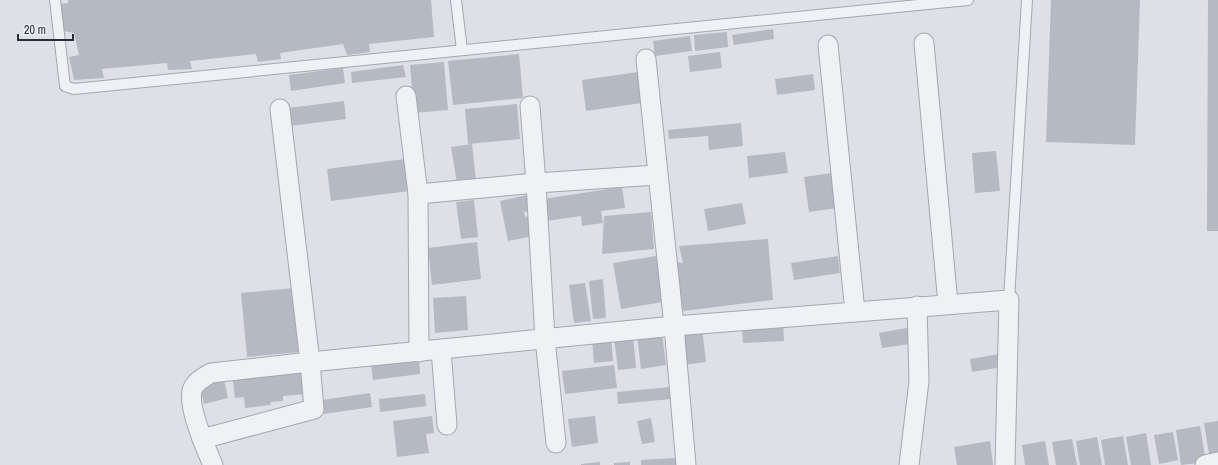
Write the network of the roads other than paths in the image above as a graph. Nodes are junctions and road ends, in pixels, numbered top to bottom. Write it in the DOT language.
graph roads {
  1 [pos="55,0"];
  2 [pos="456,0"];
  3 [pos="968,0"];
  4 [pos="1027,0"];
  5 [pos="913,3"];
  6 [pos="924,44"];
  7 [pos="828,45"];
  8 [pos="462,50"];
  9 [pos="646,59"];
  10 [pos="406,96"];
  11 [pos="530,106"];
  12 [pos="280,109"];
  13 [pos="657,175"];
  14 [pos="536,183"];
  15 [pos="418,194"];
  16 [pos="1009,300"];
  17 [pos="948,304"];
  18 [pos="917,306"];
  19 [pos="855,312"];
  20 [pos="674,326"];
  21 [pos="545,339"];
  22 [pos="441,350"];
  23 [pos="419,352"];
  24 [pos="310,362"];
  25 [pos="447,425"];
  26 [pos="202,439"];
  27 [pos="556,443"];
  28 [pos="1218,462"];
  29 [pos="212,465"];
  30 [pos="686,465"];
  31 [pos="909,465"];
  32 [pos="1005,465"];
  33 [pos="1205,465"];
  1 -- 8 [label="lane"];
  2 -- 8 [label="lane"];
  3 -- 5 [label="lane"];
  4 -- 16 [label="lane"];
  5 -- 8 [label="lane"];
  6 -- 17 [label="street"];
  7 -- 19 [label="street"];
  9 -- 13 [label="street"];
  10 -- 15 [label="street"];
  11 -- 14 [label="street"];
  12 -- 24 [label="street"];
  13 -- 14 [label="street"];
  13 -- 20 [label="street"];
  14 -- 15 [label="street"];
  14 -- 21 [label="street"];
  15 -- 23 [label="street"];
  16 -- 17 [label="street"];
  16 -- 32 [label="street"];
  17 -- 18 [label="street"];
  18 -- 19 [label="street"];
  18 -- 31 [label="street"];
  19 -- 20 [label="street"];
  20 -- 21 [label="street"];
  20 -- 30 [label="street"];
  21 -- 22 [label="street"];
  21 -- 27 [label="street"];
  22 -- 23 [label="street"];
  22 -- 25 [label="street"];
  23 -- 24 [label="street"];
  24 -- 26 [label="street"];
  24 -- 26 [label="street"];
  26 -- 29 [label="street"];
  28 -- 33 [label="street"];
}
